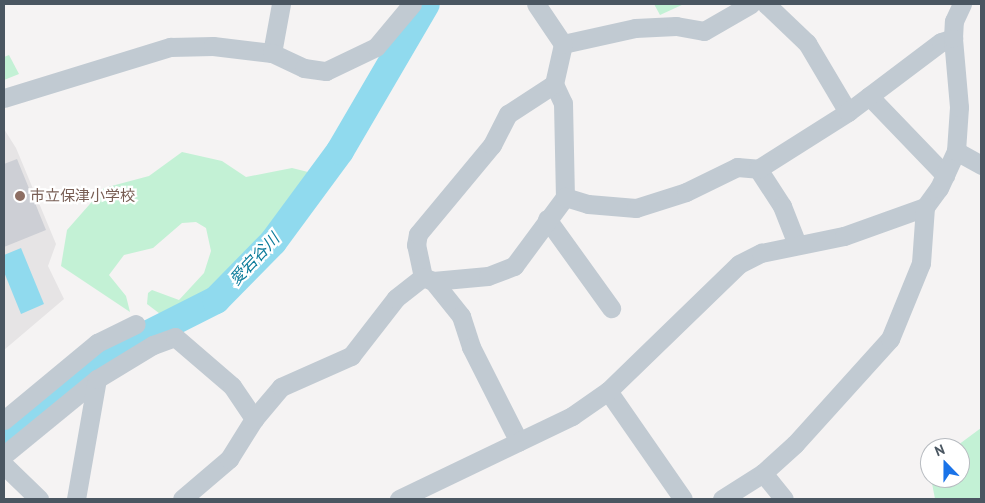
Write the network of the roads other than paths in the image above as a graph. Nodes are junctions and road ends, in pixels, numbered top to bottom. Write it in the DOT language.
graph roads {
  1 [pos="281,4"];
  2 [pos="412,4"];
  3 [pos="536,4"];
  4 [pos="751,4"];
  5 [pos="766,4"];
  6 [pos="962,4"];
  7 [pos="953,38"];
  8 [pos="563,44"];
  9 [pos="272,53"];
  10 [pos="554,84"];
  11 [pos="868,96"];
  12 [pos="4,98"];
  13 [pos="848,112"];
  14 [pos="956,151"];
  15 [pos="981,165"];
  16 [pos="758,169"];
  17 [pos="945,174"];
  18 [pos="565,197"];
  19 [pos="925,207"];
  20 [pos="547,219"];
  21 [pos="797,244"];
  22 [pos="428,279"];
  23 [pos="611,308"];
  24 [pos="136,324"];
  25 [pos="97,379"];
  26 [pos="608,391"];
  27 [pos="254,419"];
  28 [pos="4,420"];
  29 [pos="519,442"];
  30 [pos="4,455"];
  31 [pos="4,465"];
  32 [pos="763,473"];
  33 [pos="39,499"];
  34 [pos="76,499"];
  35 [pos="182,499"];
  36 [pos="399,499"];
  37 [pos="683,499"];
  38 [pos="722,499"];
  39 [pos="784,499"];
  1 -- 9 [label="street"];
  2 -- 9 [label="street"];
  3 -- 8 [label="street"];
  4 -- 8 [label="street"];
  5 -- 13 [label="street"];
  6 -- 7 [label="street"];
  7 -- 11 [label="street"];
  7 -- 14 [label="street"];
  8 -- 10 [label="street"];
  9 -- 12 [label="street"];
  10 -- 18 [label="street"];
  10 -- 22 [label="street"];
  11 -- 13 [label="street"];
  11 -- 17 [label="street"];
  13 -- 16 [label="street"];
  14 -- 15 [label="street"];
  14 -- 17 [label="street"];
  16 -- 18 [label="street"];
  16 -- 21 [label="street"];
  17 -- 19 [label="street"];
  18 -- 20 [label="street"];
  19 -- 21 [label="street"];
  19 -- 32 [label="street"];
  20 -- 22 [label="street"];
  20 -- 23 [label="street"];
  21 -- 26 [label="street"];
  22 -- 27 [label="street"];
  22 -- 29 [label="street"];
  24 -- 28 [label="street"];
  25 -- 27 [label="street"];
  25 -- 30 [label="street"];
  25 -- 34 [label="street"];
  26 -- 29 [label="street"];
  26 -- 37 [label="street"];
  27 -- 35 [label="street"];
  29 -- 36 [label="street"];
  31 -- 33 [label="street"];
  32 -- 38 [label="street"];
  32 -- 39 [label="street"];
}
